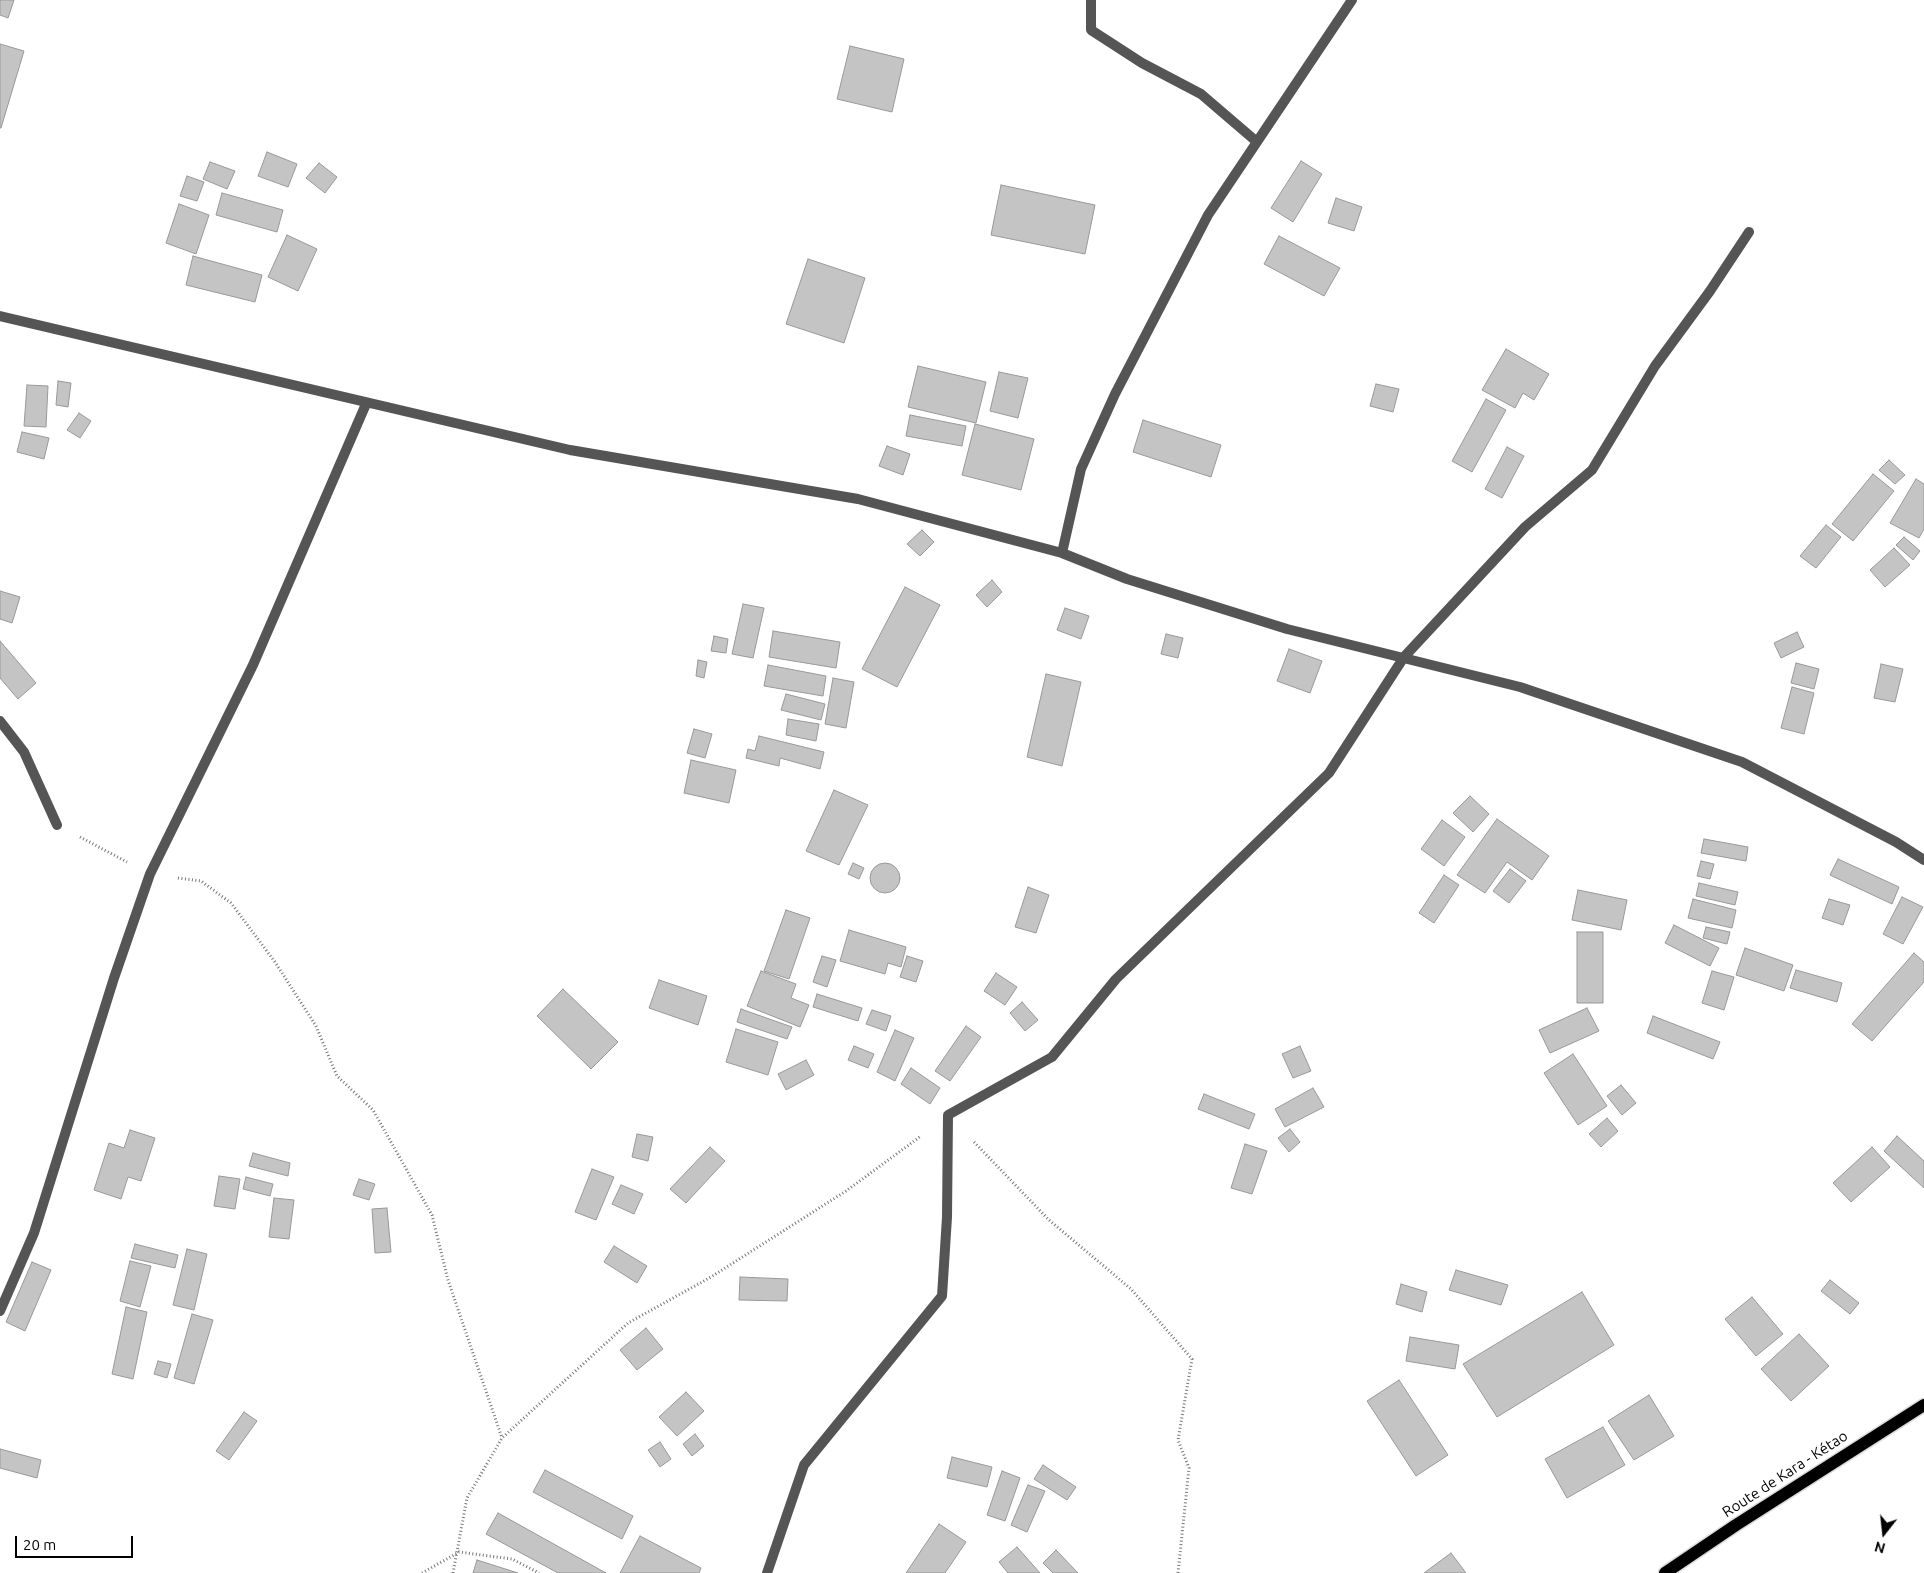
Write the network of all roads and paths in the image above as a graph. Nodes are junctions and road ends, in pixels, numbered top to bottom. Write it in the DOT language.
graph roads {
  1 [pos="1091,0"];
  2 [pos="1352,0"];
  3 [pos="1257,142"];
  4 [pos="1748,232"];
  5 [pos="0,316"];
  6 [pos="366,404"];
  7 [pos="1062,553"];
  8 [pos="1404,657"];
  9 [pos="0,721"];
  10 [pos="57,825"];
  11 [pos="1924,860"];
  12 [pos="150,874"];
  13 [pos="948,1115"];
  14 [pos="0,1311"];
  15 [pos="1924,1405"];
  16 [pos="502,1438"];
  17 [pos="459,1552"];
  18 [pos="422,1573"];
  19 [pos="453,1573"];
  20 [pos="539,1573"];
  21 [pos="766,1573"];
  22 [pos="1178,1573"];
  23 [pos="1665,1573"];
  1 -- 3 [label="street"];
  2 -- 3 [label="street"];
  3 -- 7 [label="street"];
  4 -- 8 [label="street"];
  5 -- 6 [label="street"];
  6 -- 7 [label="street"];
  6 -- 12 [label="street"];
  7 -- 8 [label="street"];
  8 -- 11 [label="street"];
  8 -- 13 [label="street"];
  9 -- 10 [label="street"];
  10 -- 12 [label="path"];
  12 -- 14 [label="street"];
  12 -- 16 [label="path"];
  13 -- 16 [label="path"];
  13 -- 21 [label="street"];
  13 -- 22 [label="path"];
  15 -- 23 [label="main road, Route de Kara - Kétao"];
  16 -- 17 [label="path"];
  17 -- 18 [label="path"];
  17 -- 19 [label="path"];
  17 -- 20 [label="path"];
}
